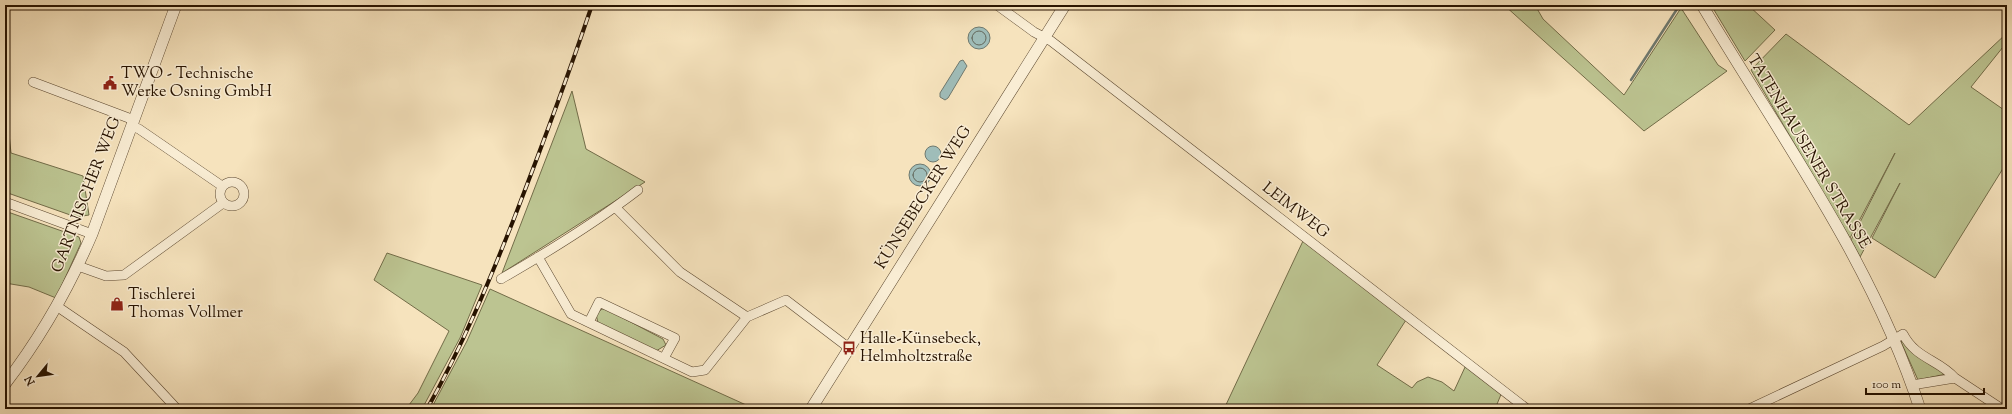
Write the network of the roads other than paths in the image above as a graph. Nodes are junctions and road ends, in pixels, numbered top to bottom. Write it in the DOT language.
graph roads {
  1 [pos="176,5"];
  2 [pos="997,5"];
  3 [pos="1065,5"];
  4 [pos="1702,5"];
  5 [pos="1044,37"];
  6 [pos="33,82"];
  7 [pos="133,123"];
  8 [pos="222,186"];
  9 [pos="638,190"];
  10 [pos="5,202"];
  11 [pos="223,202"];
  12 [pos="615,207"];
  13 [pos="92,234"];
  14 [pos="538,257"];
  15 [pos="78,266"];
  16 [pos="501,279"];
  17 [pos="58,307"];
  18 [pos="747,317"];
  19 [pos="589,322"];
  20 [pos="1895,339"];
  21 [pos="849,348"];
  22 [pos="664,358"];
  23 [pos="1955,378"];
  24 [pos="5,384"];
  25 [pos="1912,385"];
  26 [pos="177,409"];
  27 [pos="811,409"];
  28 [pos="1527,409"];
  29 [pos="1749,409"];
  30 [pos="1920,409"];
  31 [pos="2002,409"];
  1 -- 7 [label="street, GARTNISCHER WEG"];
  2 -- 5 [label="street, LEIMWEG"];
  3 -- 5 [label="street, KÜNSEBECKER WEG"];
  4 -- 20 [label="street, TATENHAUSENER STRASSE"];
  5 -- 21 [label="street, KÜNSEBECKER WEG"];
  5 -- 28 [label="street, LEIMWEG"];
  6 -- 7 [label="street"];
  7 -- 8 [label="street"];
  7 -- 13 [label="street, GARTNISCHER WEG"];
  8 -- 11 [label="street"];
  8 -- 11 [label="street"];
  9 -- 12 [label="street"];
  10 -- 13 [label="street"];
  11 -- 15 [label="street"];
  12 -- 14 [label="street"];
  12 -- 18 [label="street"];
  13 -- 15 [label="street, GARTNISCHER WEG"];
  14 -- 16 [label="street"];
  14 -- 19 [label="street"];
  15 -- 17 [label="street, GARTNISCHER WEG"];
  17 -- 24 [label="street, GARTNISCHER WEG"];
  17 -- 26 [label="street"];
  18 -- 21 [label="street"];
  18 -- 22 [label="street"];
  19 -- 22 [label="street"];
  19 -- 22 [label="street"];
  20 -- 23 [label="street"];
  20 -- 25 [label="street, TATENHAUSENER STRASSE"];
  20 -- 29 [label="street"];
  21 -- 27 [label="street, KÜNSEBECKER WEG"];
  23 -- 25 [label="street"];
  23 -- 31 [label="street"];
  25 -- 30 [label="street, TATENHAUSENER STRASSE"];
}
